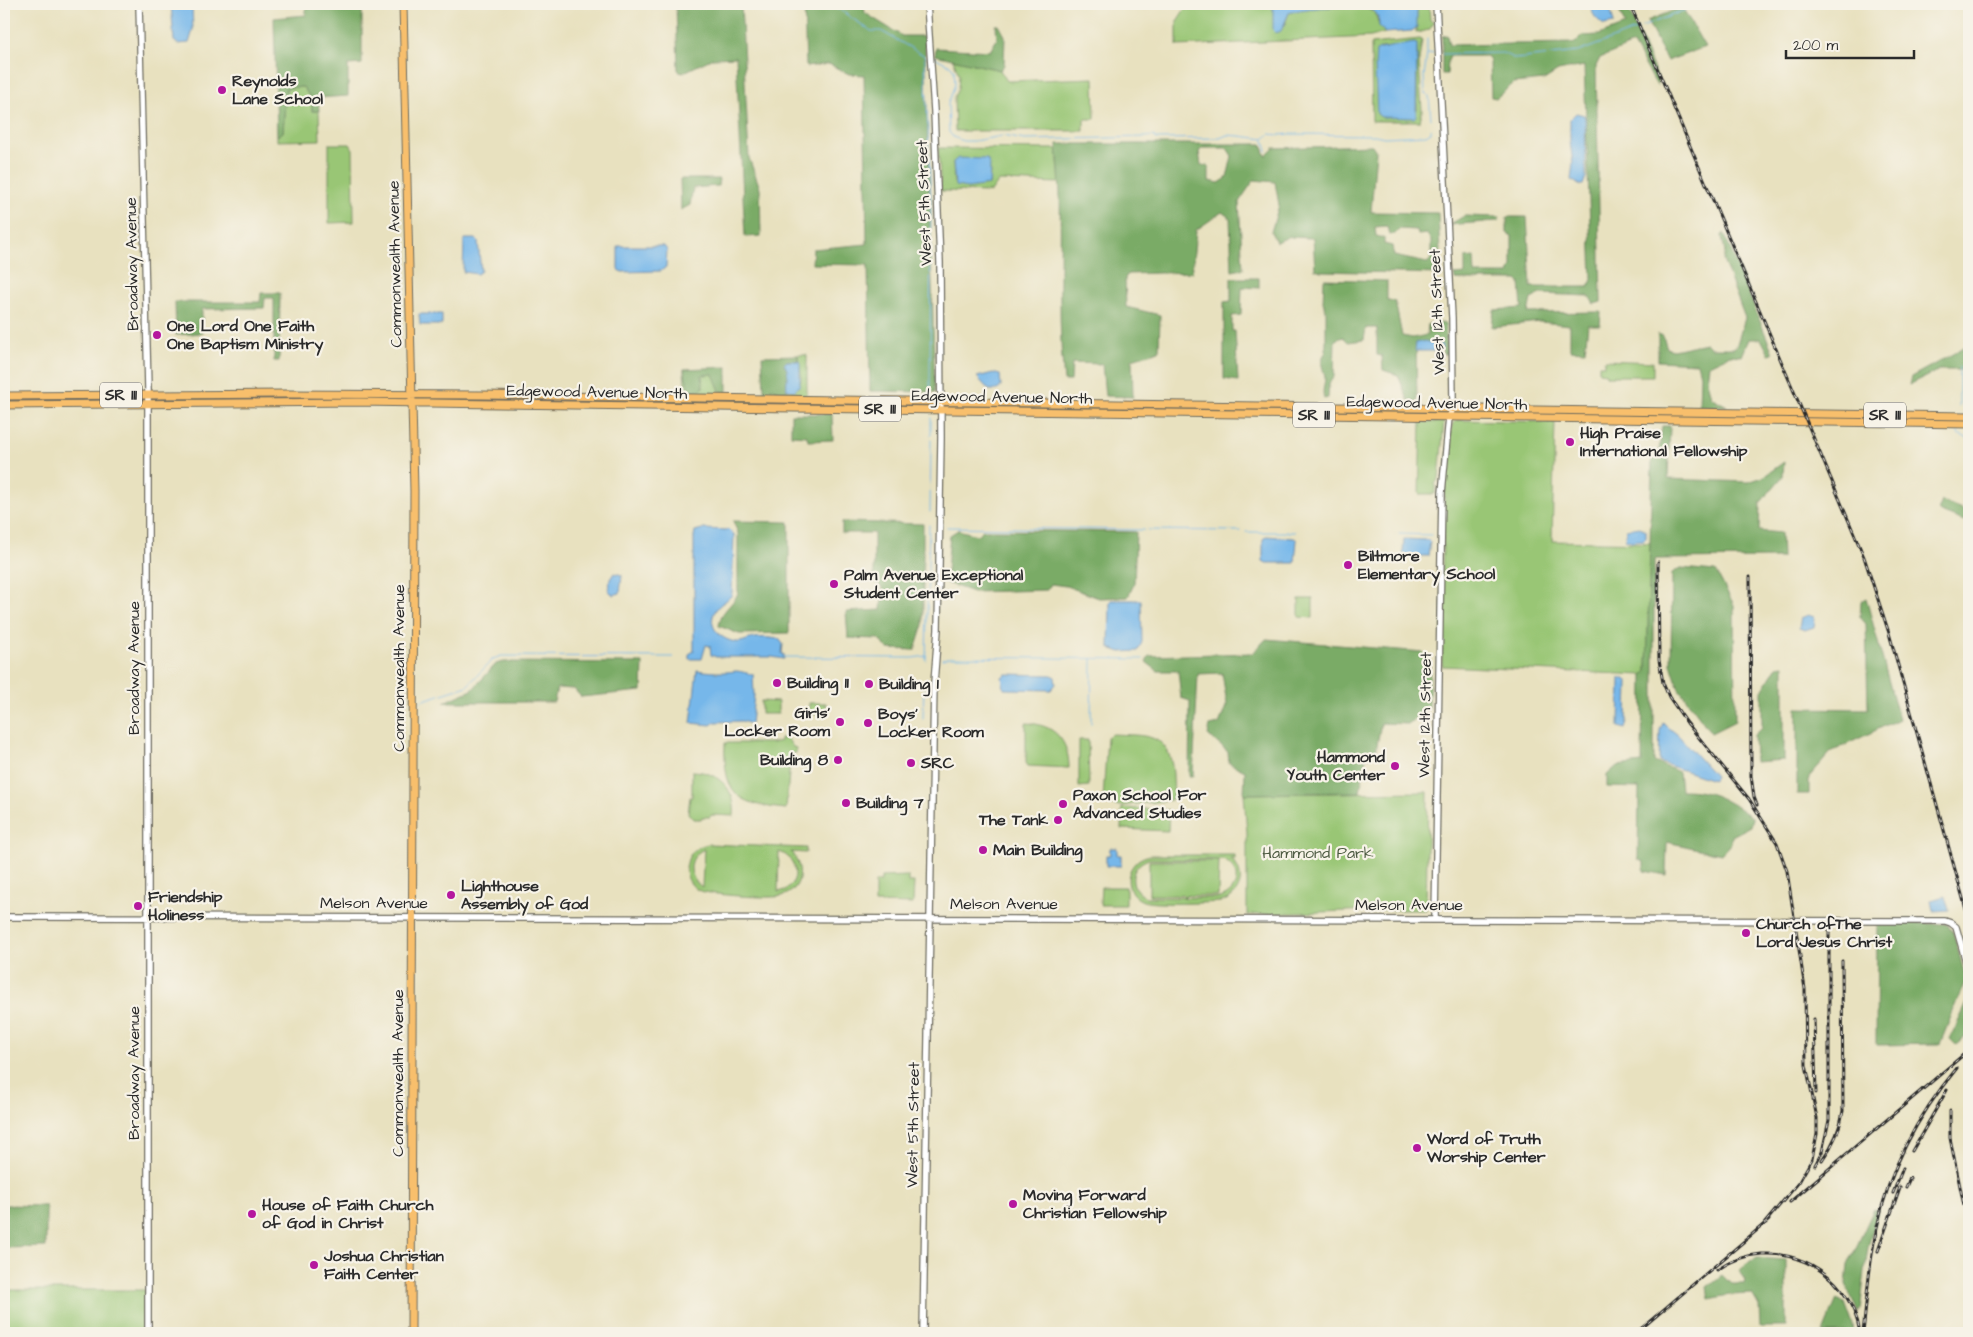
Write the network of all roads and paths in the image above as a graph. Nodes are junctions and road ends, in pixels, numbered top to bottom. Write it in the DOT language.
graph roads {
  1 [pos="139,4"];
  2 [pos="403,4"];
  3 [pos="927,4"];
  4 [pos="1436,4"];
  5 [pos="412,395"];
  6 [pos="4,396"];
  7 [pos="148,399"];
  8 [pos="941,402"];
  9 [pos="412,403"];
  10 [pos="4,405"];
  11 [pos="1453,408"];
  12 [pos="941,410"];
  13 [pos="1969,416"];
  14 [pos="1450,417"];
  15 [pos="1969,424"];
  16 [pos="4,917"];
  17 [pos="148,917"];
  18 [pos="412,917"];
  19 [pos="930,918"];
  20 [pos="1435,919"];
  21 [pos="1969,972"];
  22 [pos="148,1333"];
  23 [pos="410,1333"];
  24 [pos="923,1333"];
  1 -- 7 [label="street, Broadway Avenue"];
  2 -- 5 [label="main road, Commonwealth Avenue"];
  3 -- 8 [label="street, West 5th Street"];
  4 -- 11 [label="street, West 12th Street"];
  5 -- 7 [label="main road, Edgewood Avenue North / SR 111"];
  5 -- 8 [label="main road, Edgewood Avenue North / SR 111"];
  5 -- 9 [label="main road, Commonwealth Avenue"];
  6 -- 7 [label="main road, Edgewood Avenue North / SR 111"];
  7 -- 9 [label="main road, Edgewood Avenue North / SR 111"];
  7 -- 10 [label="main road, Edgewood Avenue North / SR 111"];
  7 -- 17 [label="street, Broadway Avenue"];
  8 -- 11 [label="main road, Edgewood Avenue North / SR 111"];
  8 -- 12 [label="street, West 5th Street"];
  9 -- 12 [label="main road, Edgewood Avenue North / SR 111"];
  9 -- 18 [label="main road, Commonwealth Avenue"];
  11 -- 13 [label="main road, Edgewood Avenue North / SR 111"];
  11 -- 14 [label="street, West 12th Street"];
  12 -- 14 [label="main road, Edgewood Avenue North / SR 111"];
  12 -- 19 [label="street, West 5th Street"];
  14 -- 15 [label="main road, Edgewood Avenue North / SR 111"];
  14 -- 20 [label="street, West 12th Street"];
  16 -- 17 [label="street, Melson Avenue"];
  17 -- 18 [label="street, Melson Avenue"];
  17 -- 22 [label="street, Broadway Avenue"];
  18 -- 19 [label="street, Melson Avenue"];
  18 -- 23 [label="main road, Commonwealth Avenue"];
  19 -- 20 [label="street, Melson Avenue"];
  19 -- 24 [label="street, West 5th Street"];
  20 -- 21 [label="street, Melson Avenue"];
}
